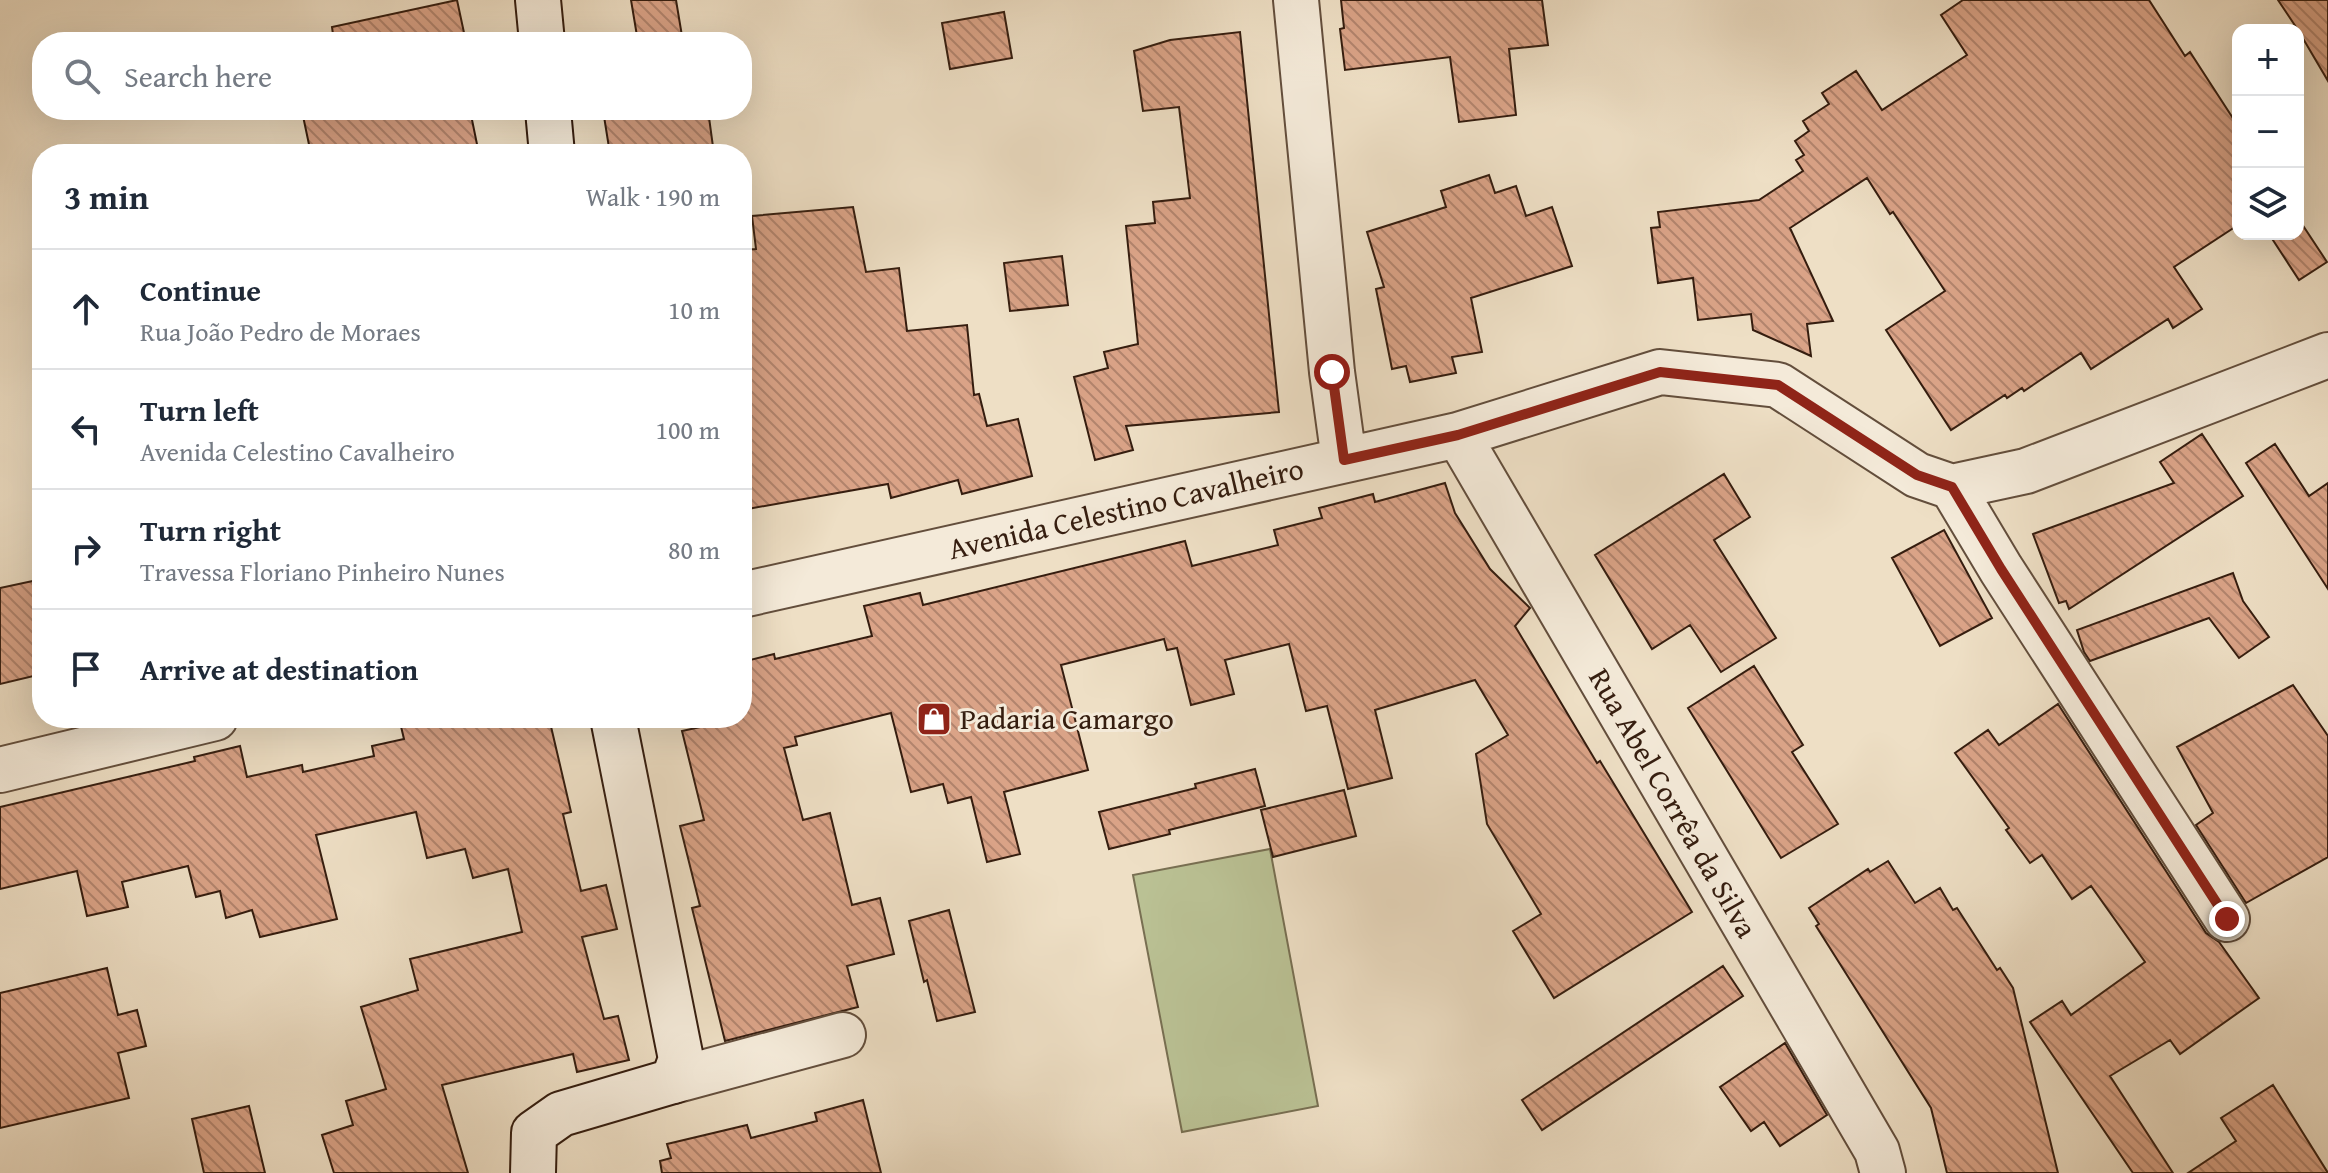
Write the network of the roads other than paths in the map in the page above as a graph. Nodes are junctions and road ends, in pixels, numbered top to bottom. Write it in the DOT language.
graph roads {
  1 [pos="538,0"];
  2 [pos="1296,0"];
  3 [pos="541,32"];
  4 [pos="549,120"];
  5 [pos="551,144"];
  6 [pos="2328,355"];
  7 [pos="1458,435"];
  8 [pos="1344,460"];
  9 [pos="1952,487"];
  10 [pos="752,593"];
  11 [pos="174,728"];
  12 [pos="615,728"];
  13 [pos="0,770"];
  14 [pos="2227,919"];
  15 [pos="843,1035"];
  16 [pos="673,1081"];
  17 [pos="533,1173"];
  18 [pos="1883,1173"];
  1 -- 3 [label="street"];
  2 -- 8 [label="street"];
  4 -- 5 [label="street"];
  6 -- 9 [label="street"];
  7 -- 8 [label="street, Avenida Celestino Cavalheiro"];
  7 -- 9 [label="street, Avenida Celestino Cavalheiro"];
  7 -- 18 [label="street, Rua Abel Corrêa da Silva"];
  8 -- 10 [label="street, Avenida Celestino Cavalheiro"];
  9 -- 14 [label="street"];
  11 -- 13 [label="street"];
  12 -- 16 [label="street"];
  15 -- 16 [label="street"];
  16 -- 17 [label="street"];
}
